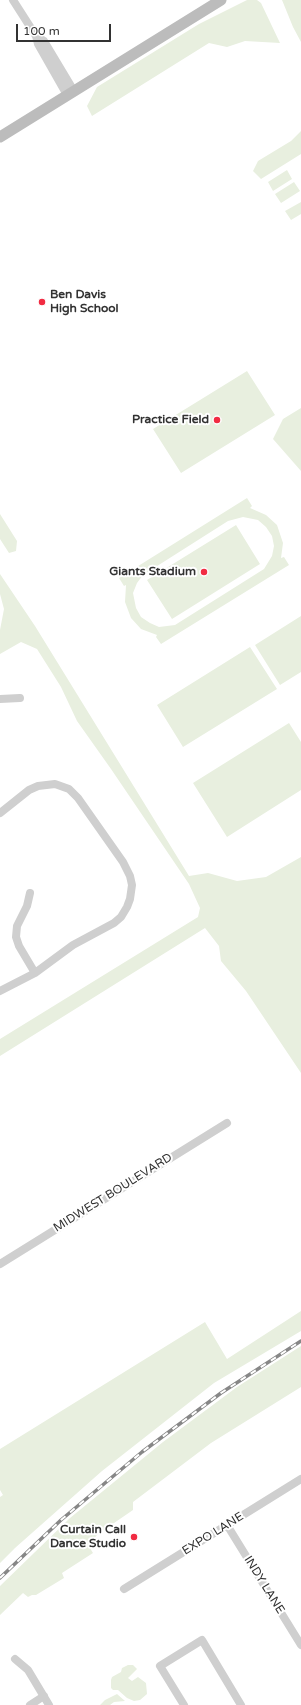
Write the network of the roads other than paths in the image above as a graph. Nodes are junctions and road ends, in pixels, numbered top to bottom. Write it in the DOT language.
graph roads {
  1 [pos="13,0"];
  2 [pos="221,0"];
  3 [pos="71,93"];
  4 [pos="0,137"];
  5 [pos="0,698"];
  6 [pos="20,698"];
  7 [pos="0,814"];
  8 [pos="30,892"];
  9 [pos="36,973"];
  10 [pos="0,990"];
  11 [pos="227,1123"];
  12 [pos="0,1264"];
  13 [pos="301,1480"];
  14 [pos="227,1525"];
  15 [pos="124,1589"];
  16 [pos="301,1645"];
  17 [pos="15,1659"];
  18 [pos="44,1696"];
  19 [pos="30,1705"];
  20 [pos="49,1705"];
  21 [pos="184,1705"];
  22 [pos="241,1705"];
  1 -- 3 [label="street"];
  2 -- 3 [label="main road"];
  3 -- 4 [label="main road"];
  5 -- 6 [label="street"];
  7 -- 9 [label="street"];
  8 -- 9 [label="street"];
  9 -- 10 [label="street"];
  11 -- 12 [label="street, MIDWEST BOULEVARD"];
  13 -- 14 [label="street, EXPO LANE"];
  14 -- 15 [label="street, EXPO LANE"];
  14 -- 16 [label="street, INDY LANE"];
  17 -- 18 [label="street"];
  18 -- 19 [label="street"];
  18 -- 20 [label="street"];
  21 -- 22 [label="street"];
}
